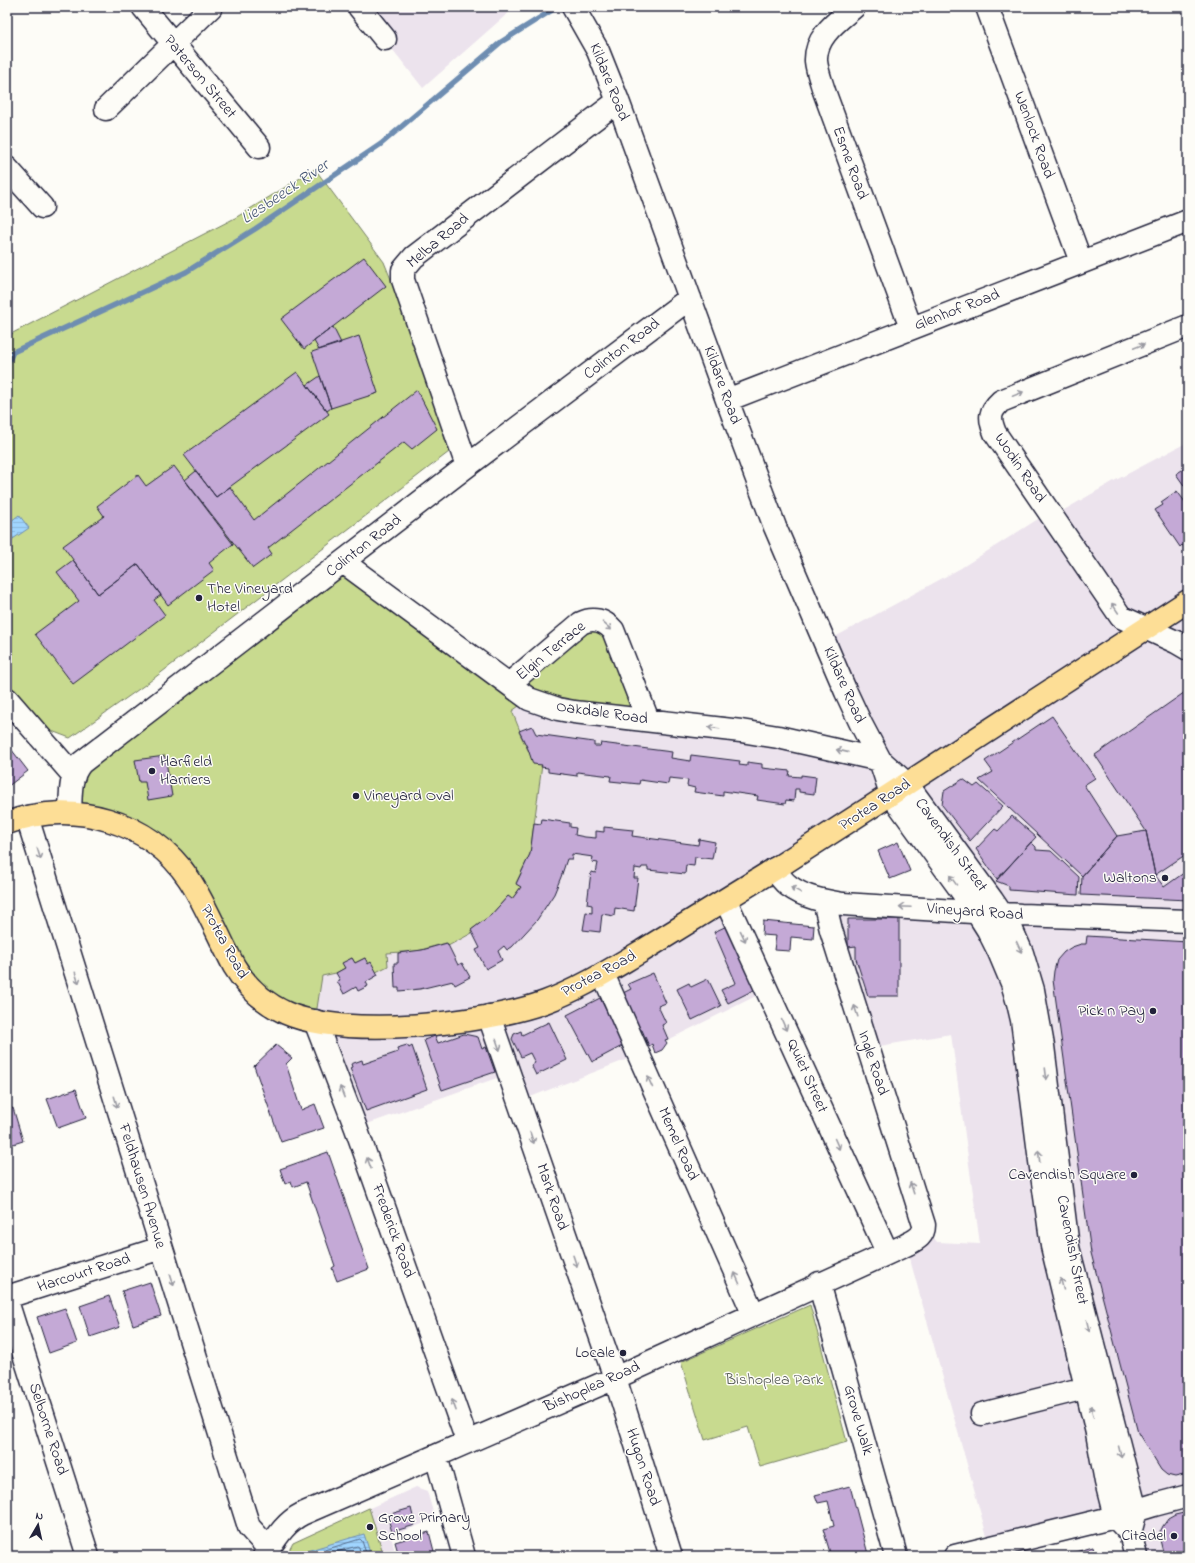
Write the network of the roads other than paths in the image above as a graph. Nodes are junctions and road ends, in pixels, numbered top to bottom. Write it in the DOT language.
graph roads {
  1 [pos="143,7"];
  2 [pos="211,7"];
  3 [pos="359,7"];
  4 [pos="854,7"];
  5 [pos="987,7"];
  6 [pos="576,12"];
  7 [pos="386,39"];
  8 [pos="173,44"];
  9 [pos="618,101"];
  10 [pos="106,109"];
  11 [pos="258,147"];
  12 [pos="7,168"];
  13 [pos="42,207"];
  14 [pos="1188,220"];
  15 [pos="1081,262"];
  16 [pos="690,298"];
  17 [pos="1188,326"];
  18 [pos="911,328"];
  19 [pos="727,400"];
  20 [pos="467,466"];
  21 [pos="343,562"];
  22 [pos="1188,601"];
  23 [pos="1146,628"];
  24 [pos="1188,649"];
  25 [pos="509,684"];
  26 [pos="7,699"];
  27 [pos="648,720"];
  28 [pos="880,760"];
  29 [pos="74,776"];
  30 [pos="899,789"];
  31 [pos="70,813"];
  32 [pos="17,820"];
  33 [pos="774,869"];
  34 [pos="726,900"];
  35 [pos="824,901"];
  36 [pos="976,911"];
  37 [pos="1000,913"];
  38 [pos="1188,921"];
  39 [pos="603,974"];
  40 [pos="489,1016"];
  41 [pos="315,1021"];
  42 [pos="924,1225"];
  43 [pos="161,1248"];
  44 [pos="887,1252"];
  45 [pos="819,1284"];
  46 [pos="7,1297"];
  47 [pos="7,1301"];
  48 [pos="753,1314"];
  49 [pos="615,1378"];
  50 [pos="1072,1391"];
  51 [pos="982,1414"];
  52 [pos="467,1441"];
  53 [pos="436,1456"];
  54 [pos="1188,1496"];
  55 [pos="1136,1511"];
  56 [pos="1115,1517"];
  57 [pos="1130,1533"];
  58 [pos="266,1552"];
  59 [pos="88,1556"];
  60 [pos="464,1556"];
  61 [pos="671,1556"];
  62 [pos="896,1556"];
  63 [pos="955,1556"];
  64 [pos="1136,1556"];
  1 -- 8 [label="street, Paterson Street"];
  2 -- 8 [label="street"];
  3 -- 7 [label="street"];
  4 -- 18 [label="street, Esme Road"];
  5 -- 15 [label="street, Wenlock Road"];
  6 -- 9 [label="street, Kildare Road"];
  8 -- 10 [label="street"];
  8 -- 11 [label="street, Paterson Street"];
  9 -- 16 [label="street, Kildare Road"];
  9 -- 20 [label="street, Melba Road"];
  12 -- 13 [label="street"];
  14 -- 15 [label="street, Glenhof Road"];
  15 -- 18 [label="street, Glenhof Road"];
  16 -- 19 [label="street, Kildare Road"];
  16 -- 20 [label="street, Colinton Road"];
  23 -- 17 [label="street, Wodin Road, one-way"];
  18 -- 19 [label="street, Glenhof Road"];
  19 -- 28 [label="street, Kildare Road"];
  20 -- 21 [label="street, Colinton Road"];
  21 -- 25 [label="street, Oakdale Road"];
  21 -- 29 [label="street, Colinton Road"];
  22 -- 23 [label="main road, Protea Road"];
  23 -- 24 [label="street"];
  23 -- 30 [label="main road, Protea Road"];
  25 -- 27 [label="street, Oakdale Road"];
  25 -- 27 [label="street, Elgin Terrace, one-way"];
  26 -- 29 [label="street"];
  28 -- 27 [label="street, Oakdale Road, one-way"];
  28 -- 30 [label="street, Cavendish Street"];
  29 -- 31 [label="street, Colinton Road"];
  30 -- 33 [label="main road, Protea Road"];
  36 -- 30 [label="street, Cavendish Street, one-way"];
  30 -- 37 [label="street, Cavendish Street"];
  31 -- 32 [label="main road, Protea Road"];
  31 -- 41 [label="main road, Protea Road"];
  32 -- 43 [label="street, Feldhausen Avenue, one-way"];
  33 -- 34 [label="main road, Protea Road"];
  35 -- 33 [label="street, Vineyard Road, one-way"];
  34 -- 39 [label="main road, Protea Road"];
  34 -- 44 [label="street, Quiet Street, one-way"];
  36 -- 35 [label="street, Vineyard Road, one-way"];
  42 -- 35 [label="street, Ingle Road, one-way"];
  36 -- 37 [label="street, Vineyard Road"];
  56 -- 36 [label="street, Cavendish Street, one-way"];
  37 -- 38 [label="street, Vineyard Road"];
  37 -- 55 [label="street, Cavendish Street, one-way"];
  39 -- 40 [label="main road, Protea Road"];
  48 -- 39 [label="street, Memel Road, one-way"];
  40 -- 41 [label="main road, Protea Road"];
  40 -- 49 [label="street, Mark Road, one-way"];
  52 -- 41 [label="street, Frederick Road, one-way"];
  42 -- 44 [label="street, Bishoplea Road"];
  43 -- 46 [label="street, Harcourt Road"];
  43 -- 58 [label="street, Feldhausen Avenue, one-way"];
  44 -- 45 [label="street, Bishoplea Road"];
  45 -- 48 [label="street, Bishoplea Road"];
  45 -- 62 [label="street, Grove Walk"];
  47 -- 59 [label="street, Selborne Road"];
  48 -- 49 [label="street, Bishoplea Road"];
  49 -- 52 [label="street, Bishoplea Road"];
  49 -- 61 [label="street, Hugon Road"];
  50 -- 51 [label="street"];
  52 -- 53 [label="street, Bishoplea Road"];
  53 -- 58 [label="street, Bishoplea Road"];
  53 -- 60 [label="street"];
  54 -- 55 [label="street"];
  55 -- 56 [label="street"];
  55 -- 57 [label="street, Cavendish Street"];
  56 -- 57 [label="street, Cavendish Street"];
  56 -- 63 [label="street"];
  57 -- 64 [label="street, Cavendish Street"];
}
